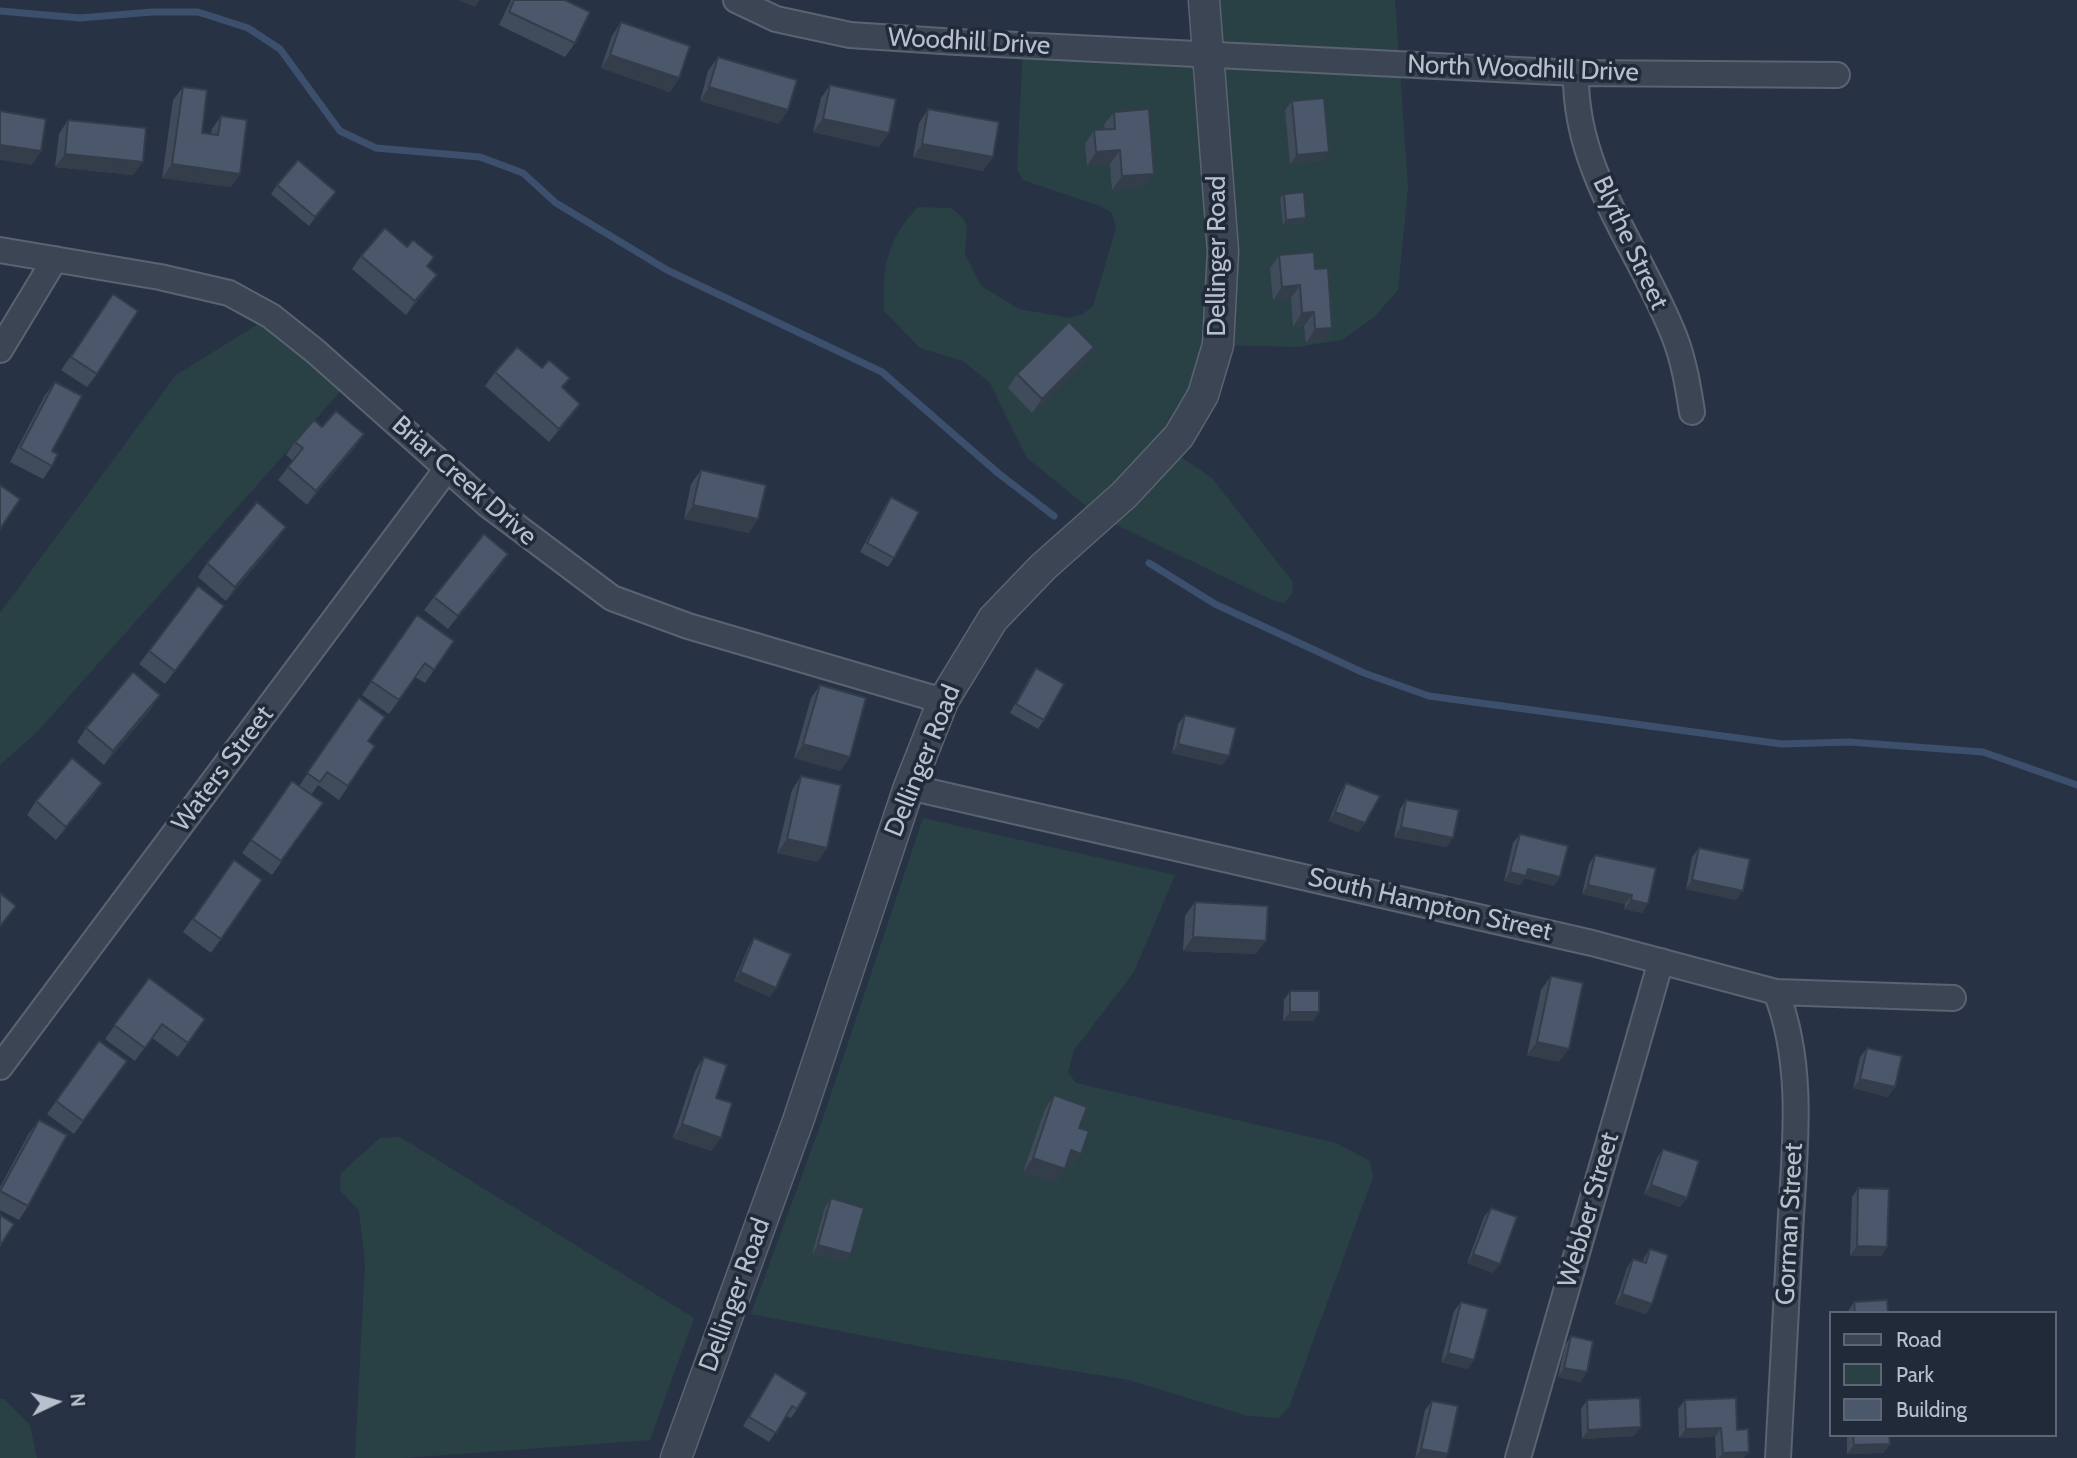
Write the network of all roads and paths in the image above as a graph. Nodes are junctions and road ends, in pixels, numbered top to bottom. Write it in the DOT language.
graph roads {
  1 [pos="736,0"];
  2 [pos="1204,0"];
  3 [pos="1209,56"];
  4 [pos="1576,74"];
  5 [pos="1837,75"];
  6 [pos="0,250"];
  7 [pos="55,259"];
  8 [pos="0,350"];
  9 [pos="1692,412"];
  10 [pos="446,470"];
  11 [pos="943,701"];
  12 [pos="909,786"];
  13 [pos="1661,961"];
  14 [pos="1776,992"];
  15 [pos="1952,999"];
  16 [pos="0,1068"];
  17 [pos="676,1458"];
  18 [pos="1518,1458"];
  19 [pos="1778,1458"];
  1 -- 3 [label="street, Woodhill Drive"];
  2 -- 3 [label="street, Dellinger Road"];
  3 -- 4 [label="street, North Woodhill Drive"];
  3 -- 11 [label="street, Dellinger Road"];
  4 -- 5 [label="street, North Woodhill Drive"];
  4 -- 9 [label="street, Blythe Street"];
  6 -- 7 [label="street, Briar Creek Drive"];
  7 -- 8 [label="street"];
  7 -- 10 [label="street, Briar Creek Drive"];
  10 -- 11 [label="street, Briar Creek Drive"];
  10 -- 16 [label="street, Waters Street"];
  11 -- 12 [label="street, Dellinger Road"];
  12 -- 13 [label="street, South Hampton Street"];
  12 -- 17 [label="street, Dellinger Road"];
  13 -- 14 [label="street, South Hampton Street"];
  13 -- 18 [label="street, Webber Street"];
  14 -- 15 [label="street, South Hampton Street"];
  14 -- 19 [label="street, Gorman Street"];
}
